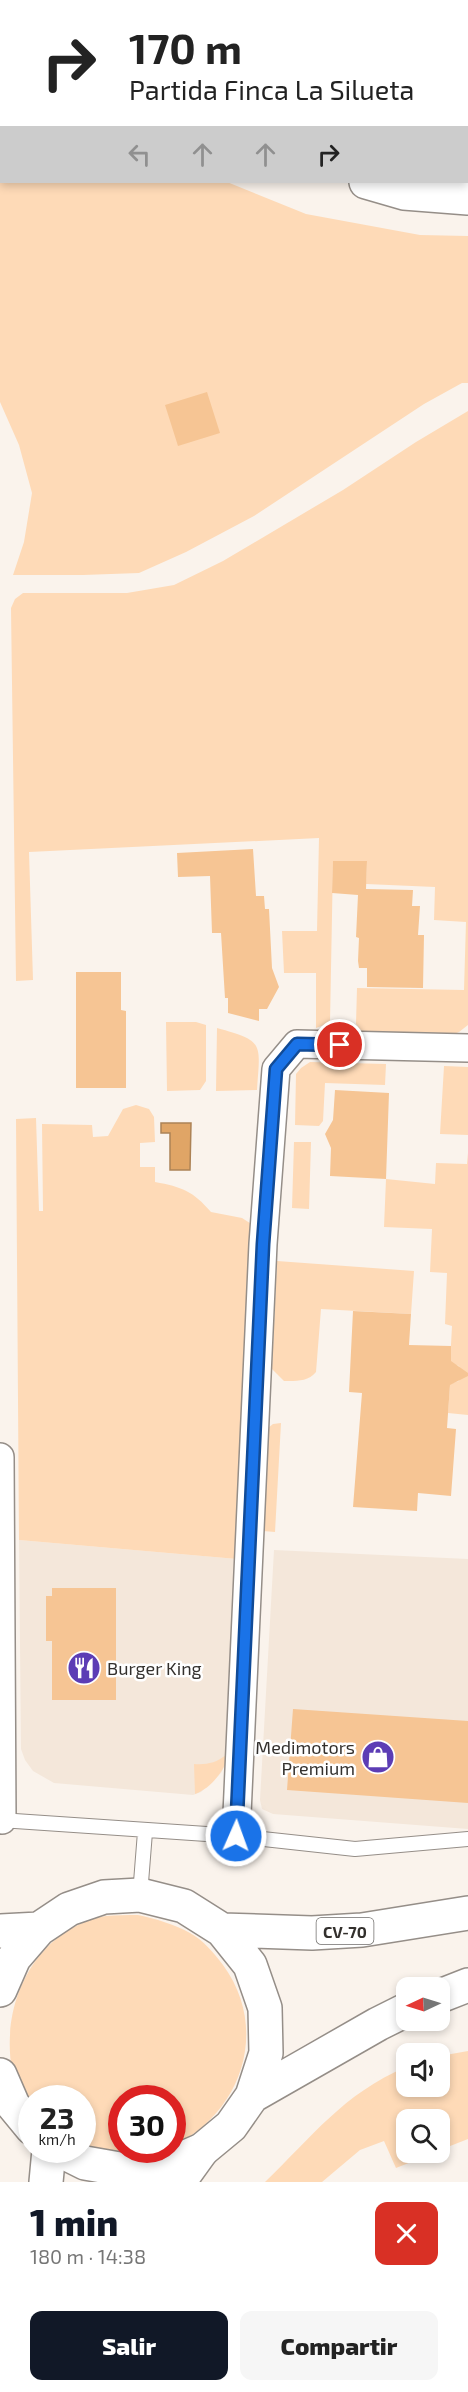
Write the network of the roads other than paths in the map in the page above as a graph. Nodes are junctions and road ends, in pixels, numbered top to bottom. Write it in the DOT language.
graph roads {
  1 [pos="369,183"];
  2 [pos="468,198"];
  3 [pos="468,1047"];
  4 [pos="0,1457"];
  5 [pos="1,1820"];
  6 [pos="146,1832"];
  7 [pos="236,1836"];
  8 [pos="468,1839"];
  9 [pos="140,1895"];
  10 [pos="468,1913"];
  11 [pos="39,1929"];
  12 [pos="222,1930"];
  13 [pos="0,1931"];
  14 [pos="468,1985"];
  15 [pos="0,1990"];
  16 [pos="450,1992"];
  17 [pos="396,2015"];
  18 [pos="0,2075"];
  19 [pos="252,2096"];
  20 [pos="15,2108"];
  21 [pos="202,2150"];
  22 [pos="48,2163"];
  23 [pos="85,2163"];
  24 [pos="46,2182"];
  25 [pos="179,2182"];
  1 -- 2 [label="main road"];
  3 -- 7 [label="street"];
  4 -- 5 [label="street"];
  5 -- 6 [label="lane"];
  6 -- 7 [label="lane"];
  6 -- 9 [label="lane"];
  7 -- 8 [label="lane"];
  9 -- 11 [label="main road, CV-70"];
  9 -- 12 [label="main road, CV-70"];
  10 -- 12 [label="main road, CV-70"];
  11 -- 13 [label="main road"];
  11 -- 15 [label="main road, CV-70"];
  12 -- 19 [label="main road, CV-70"];
  14 -- 16 [label="main road"];
  17 -- 19 [label="main road, CV-70"];
  18 -- 20 [label="main road"];
  19 -- 21 [label="main road, CV-70"];
  21 -- 23 [label="main road, CV-70"];
  21 -- 25 [label="main road"];
  22 -- 24 [label="main road"];
}
